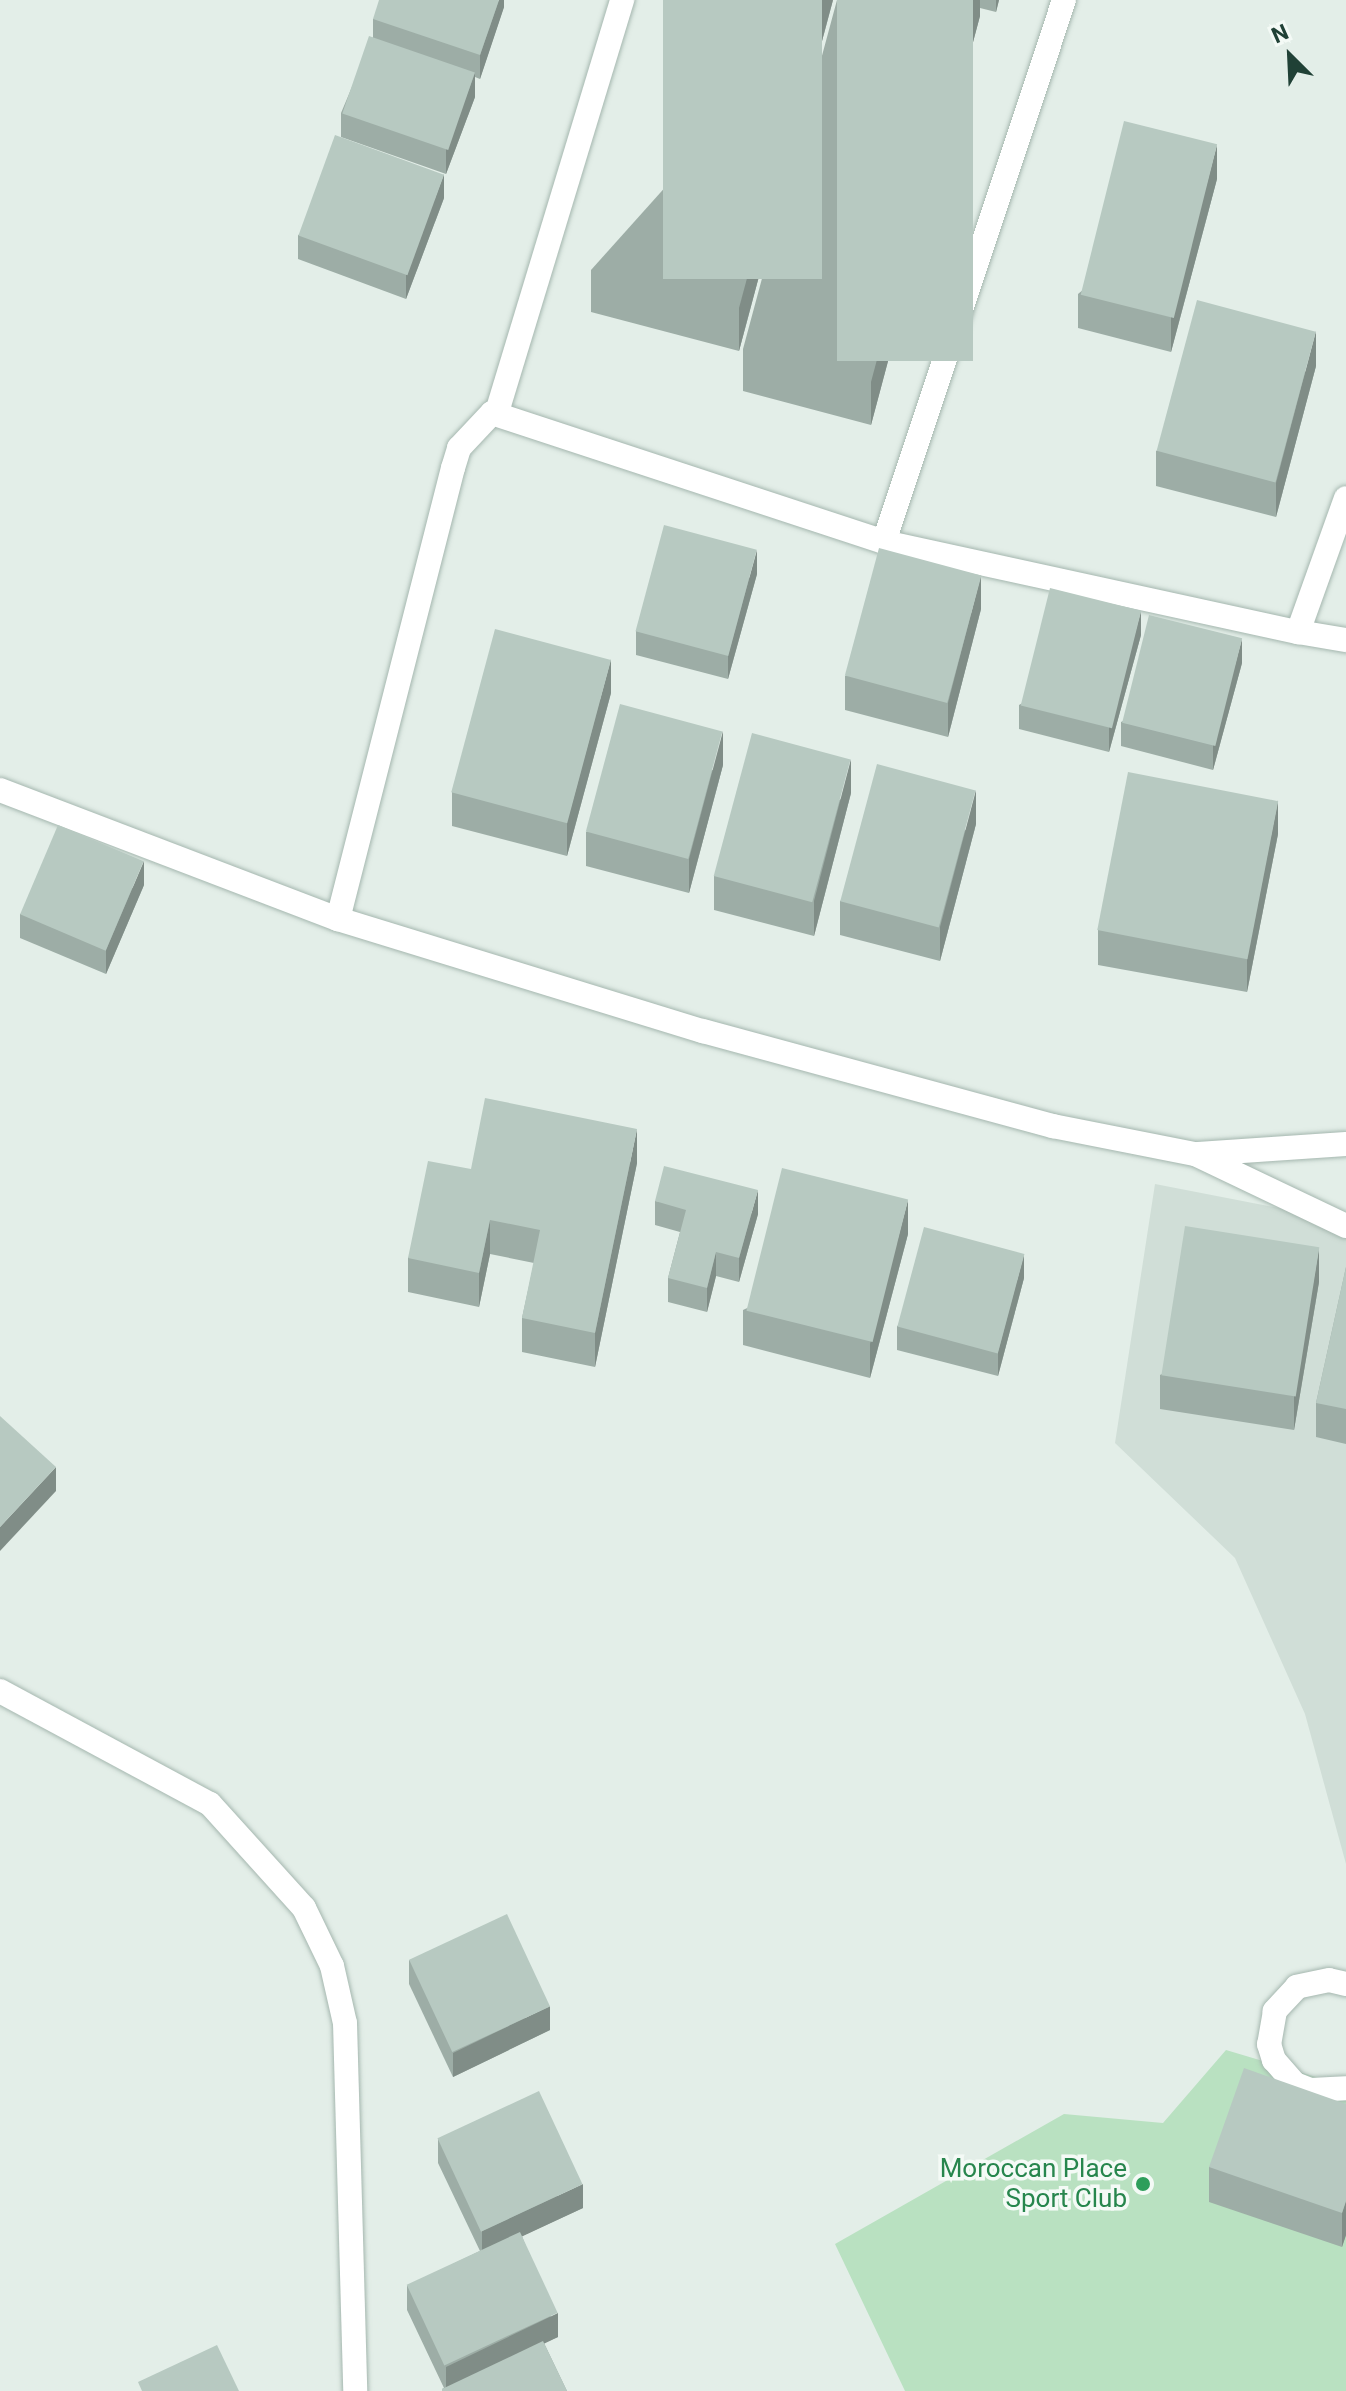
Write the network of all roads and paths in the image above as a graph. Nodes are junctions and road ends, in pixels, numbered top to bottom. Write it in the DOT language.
graph roads {
  1 [pos="622,0"];
  2 [pos="1064,0"];
  3 [pos="497,412"];
  4 [pos="1346,498"];
  5 [pos="884,542"];
  6 [pos="1298,632"];
  7 [pos="1346,640"];
  8 [pos="0,790"];
  9 [pos="338,919"];
  10 [pos="1346,1144"];
  11 [pos="1195,1154"];
  12 [pos="1346,1226"];
  13 [pos="0,1691"];
  14 [pos="1346,1984"];
  15 [pos="1346,2088"];
  16 [pos="355,2391"];
  1 -- 3 [label="street"];
  2 -- 5 [label="street"];
  3 -- 5 [label="street"];
  3 -- 9 [label="street"];
  4 -- 6 [label="street"];
  5 -- 6 [label="street"];
  6 -- 7 [label="street"];
  8 -- 9 [label="street"];
  9 -- 11 [label="street"];
  10 -- 11 [label="street"];
  11 -- 12 [label="street"];
  13 -- 16 [label="street"];
  14 -- 15 [label="street"];
}
